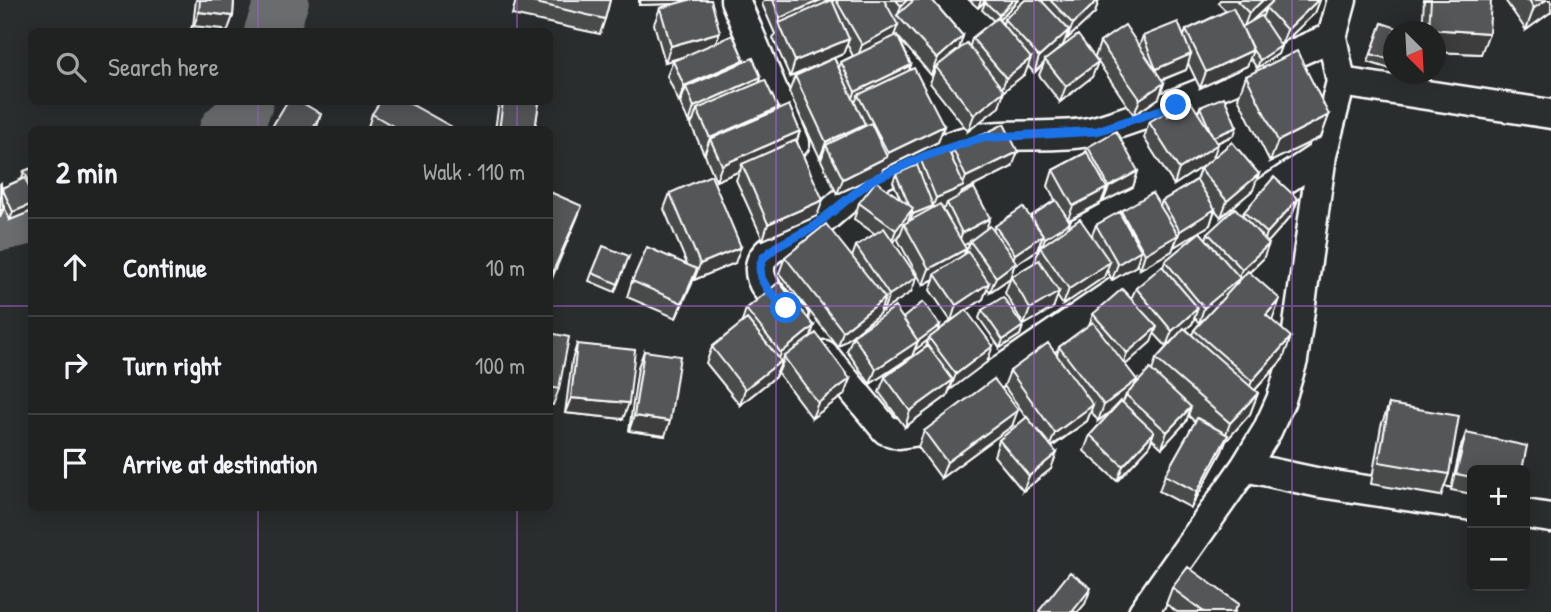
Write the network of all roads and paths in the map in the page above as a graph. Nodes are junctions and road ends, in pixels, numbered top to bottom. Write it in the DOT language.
graph roads {
  1 [pos="735,0"];
  2 [pos="1342,0"];
  3 [pos="1332,37"];
  4 [pos="1341,82"];
  5 [pos="1551,114"];
  6 [pos="1322,155"];
  7 [pos="815,191"];
  8 [pos="1245,467"];
  9 [pos="1467,505"];
  10 [pos="1530,515"];
  11 [pos="1551,518"];
  12 [pos="1143,612"];
  1 -- 7 [label="street"];
  2 -- 3 [label="street"];
  3 -- 4 [label="street"];
  3 -- 7 [label="street"];
  4 -- 5 [label="street"];
  4 -- 6 [label="street"];
  6 -- 7 [label="street"];
  6 -- 8 [label="street"];
  8 -- 9 [label="street"];
  8 -- 12 [label="street"];
  10 -- 11 [label="street"];
}
